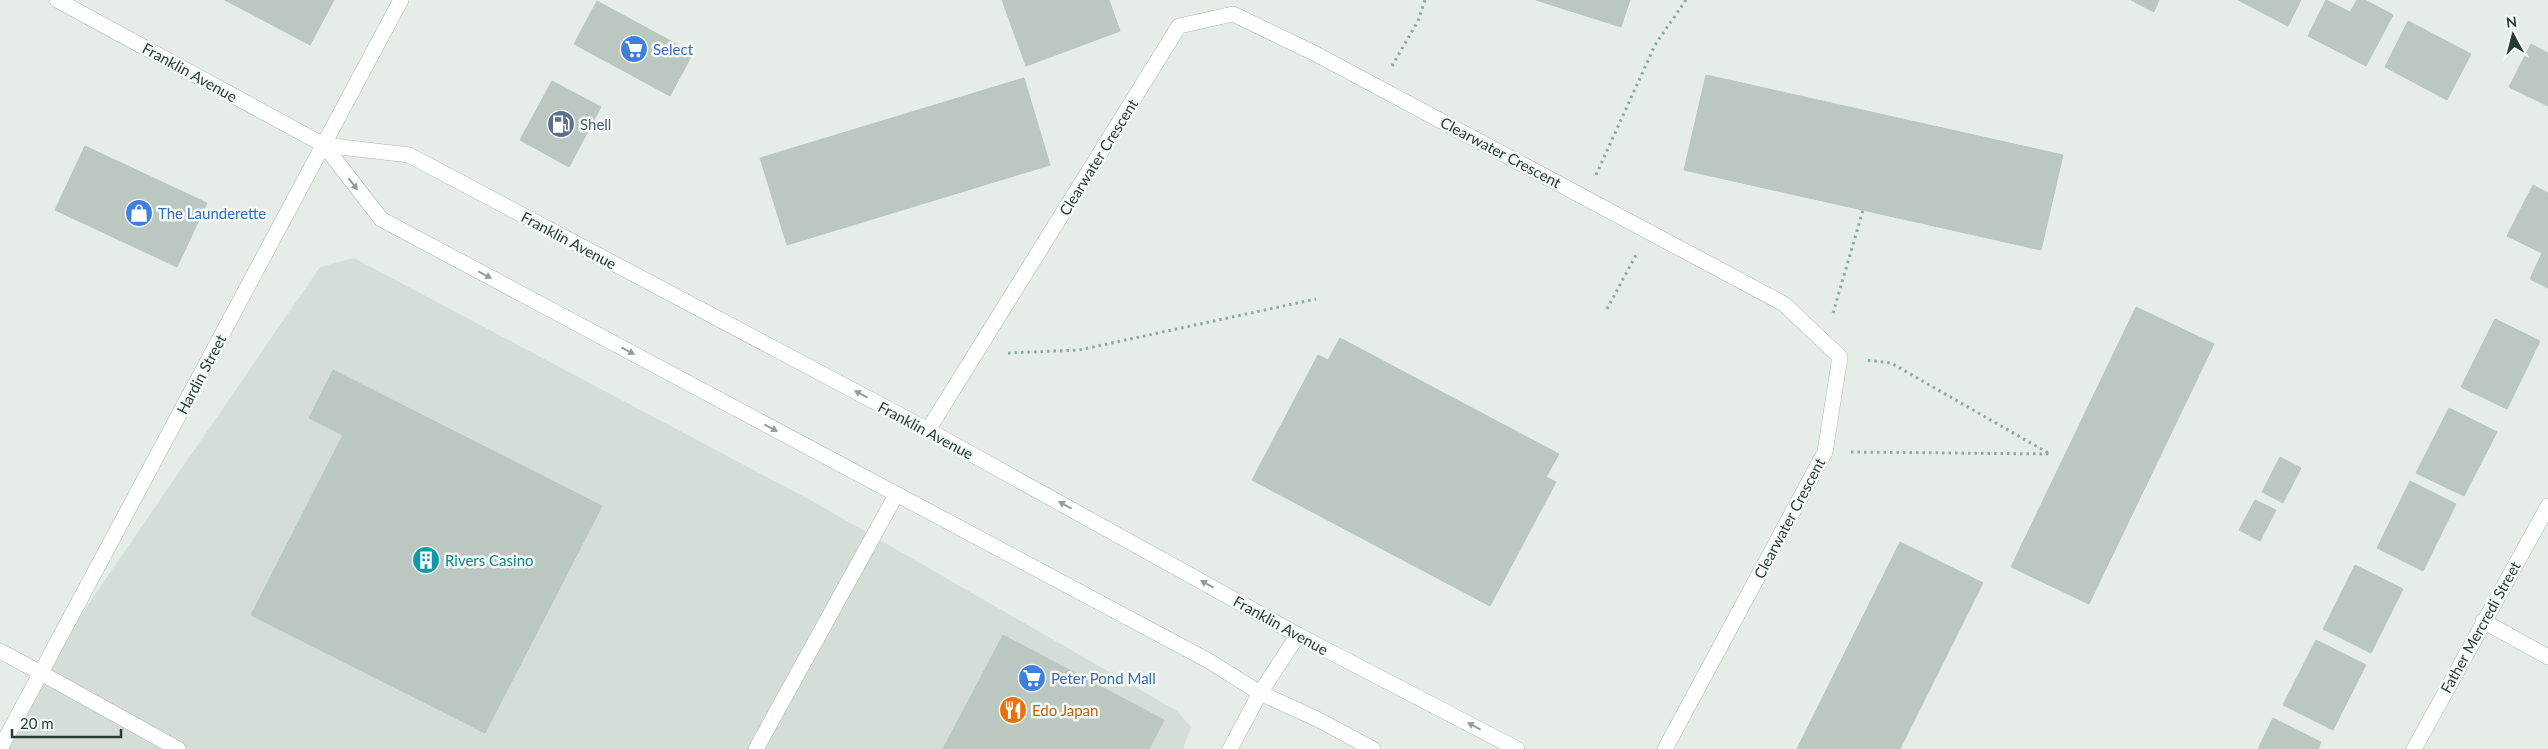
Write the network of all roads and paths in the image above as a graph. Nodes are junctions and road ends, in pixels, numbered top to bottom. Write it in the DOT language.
graph roads {
  1 [pos="57,0"];
  2 [pos="401,0"];
  3 [pos="1425,0"];
  4 [pos="1686,0"];
  5 [pos="1379,87"];
  6 [pos="324,145"];
  7 [pos="1586,198"];
  8 [pos="1863,210"];
  9 [pos="1649,232"];
  10 [pos="1316,299"];
  11 [pos="1607,309"];
  12 [pos="1824,342"];
  13 [pos="975,355"];
  14 [pos="1840,357"];
  15 [pos="928,430"];
  16 [pos="1825,452"];
  17 [pos="896,495"];
  18 [pos="2548,506"];
  19 [pos="2483,621"];
  20 [pos="1298,635"];
  21 [pos="0,651"];
  22 [pos="2548,657"];
  23 [pos="41,673"];
  24 [pos="1260,693"];
  25 [pos="0,749"];
  26 [pos="178,749"];
  27 [pos="756,749"];
  28 [pos="1230,749"];
  29 [pos="1373,749"];
  30 [pos="1517,749"];
  31 [pos="1665,749"];
  32 [pos="2414,749"];
  1 -- 6 [label="main road, Franklin Avenue"];
  2 -- 6 [label="main road, Hardin Street"];
  3 -- 5 [label="path"];
  4 -- 7 [label="path"];
  5 -- 7 [label="main road, Clearwater Crescent"];
  5 -- 13 [label="main road, Clearwater Crescent"];
  15 -- 6 [label="main road, Franklin Avenue, one-way"];
  6 -- 17 [label="main road, Franklin Avenue, one-way"];
  6 -- 23 [label="main road, Hardin Street"];
  7 -- 9 [label="main road, Clearwater Crescent"];
  8 -- 12 [label="path"];
  9 -- 11 [label="path"];
  9 -- 12 [label="main road, Clearwater Crescent"];
  10 -- 13 [label="path"];
  12 -- 14 [label="main road, Clearwater Crescent"];
  13 -- 15 [label="main road, Clearwater Crescent"];
  14 -- 16 [label="main road, Clearwater Crescent"];
  14 -- 16 [label="path"];
  20 -- 15 [label="main road, Franklin Avenue, one-way"];
  16 -- 31 [label="main road, Clearwater Crescent"];
  17 -- 24 [label="main road, Franklin Avenue"];
  17 -- 27 [label="main road"];
  18 -- 19 [label="main road, Father Mercredi Street"];
  19 -- 22 [label="main road"];
  19 -- 32 [label="main road, Father Mercredi Street"];
  20 -- 24 [label="main road"];
  30 -- 20 [label="main road, Franklin Avenue, one-way"];
  21 -- 23 [label="main road"];
  23 -- 25 [label="main road, Hardin Street"];
  23 -- 26 [label="main road"];
  24 -- 28 [label="main road"];
  24 -- 29 [label="main road, Franklin Avenue"];
}
